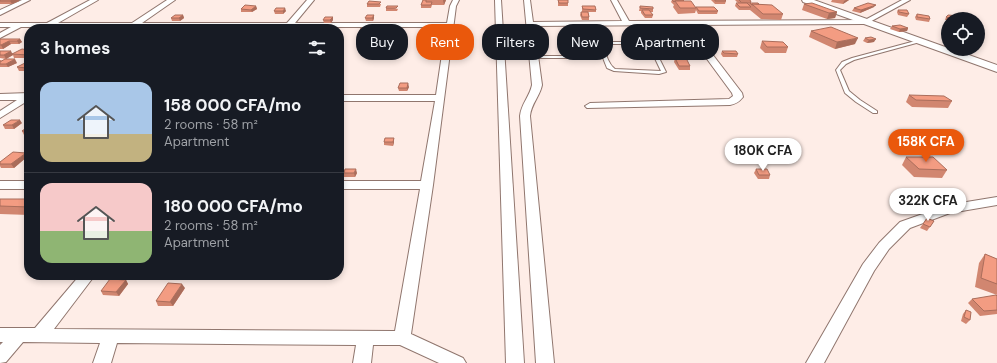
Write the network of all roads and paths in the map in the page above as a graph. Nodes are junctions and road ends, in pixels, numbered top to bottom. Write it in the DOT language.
graph roads {
  1 [pos="27,0"];
  2 [pos="95,0"];
  3 [pos="172,0"];
  4 [pos="311,0"];
  5 [pos="456,0"];
  6 [pos="498,0"];
  7 [pos="527,0"];
  8 [pos="614,0"];
  9 [pos="806,0"];
  10 [pos="907,0"];
  11 [pos="0,13"];
  12 [pos="866,22"];
  13 [pos="684,23"];
  14 [pos="50,24"];
  15 [pos="136,24"];
  16 [pos="290,24"];
  17 [pos="451,24"];
  18 [pos="531,24"];
  19 [pos="549,24"];
  20 [pos="621,24"];
  21 [pos="627,24"];
  22 [pos="0,25"];
  23 [pos="20,25"];
  24 [pos="24,25"];
  25 [pos="416,26"];
  26 [pos="344,27"];
  27 [pos="0,36"];
  28 [pos="919,42"];
  29 [pos="605,57"];
  30 [pos="446,60"];
  31 [pos="534,60"];
  32 [pos="997,69"];
  33 [pos="24,96"];
  34 [pos="0,97"];
  35 [pos="344,98"];
  36 [pos="440,98"];
  37 [pos="24,99"];
  38 [pos="590,106"];
  39 [pos="875,112"];
  40 [pos="0,115"];
  41 [pos="0,185"];
  42 [pos="24,185"];
  43 [pos="344,185"];
  44 [pos="426,185"];
  45 [pos="997,202"];
  46 [pos="84,280"];
  47 [pos="0,335"];
  48 [pos="19,335"];
  49 [pos="39,335"];
  50 [pos="111,336"];
  51 [pos="365,338"];
  52 [pos="402,338"];
  53 [pos="0,357"];
  54 [pos="102,363"];
  55 [pos="362,363"];
  56 [pos="457,363"];
  57 [pos="515,363"];
  58 [pos="545,363"];
  59 [pos="815,363"];
  1 -- 11 [label="street"];
  2 -- 14 [label="street"];
  3 -- 15 [label="street"];
  4 -- 16 [label="street"];
  5 -- 17 [label="street"];
  6 -- 57 [label="street"];
  7 -- 18 [label="street"];
  8 -- 21 [label="street"];
  9 -- 12 [label="street"];
  10 -- 12 [label="street"];
  12 -- 13 [label="street"];
  12 -- 28 [label="street"];
  13 -- 21 [label="street"];
  13 -- 38 [label="street"];
  19 -- 20 [label="street"];
  22 -- 23 [label="street"];
  23 -- 24 [label="street"];
  23 -- 27 [label="street"];
  25 -- 26 [label="street"];
  28 -- 32 [label="street"];
  28 -- 39 [label="lane"];
  29 -- 29 [label="lane"];
  30 -- 36 [label="street"];
  31 -- 58 [label="street"];
  33 -- 34 [label="street"];
  35 -- 36 [label="street"];
  36 -- 44 [label="street"];
  37 -- 40 [label="street"];
  41 -- 42 [label="street"];
  43 -- 44 [label="street"];
  44 -- 52 [label="street"];
  45 -- 59 [label="street"];
  46 -- 49 [label="street"];
  47 -- 48 [label="street"];
  48 -- 49 [label="street"];
  48 -- 53 [label="street"];
  49 -- 50 [label="street"];
  50 -- 51 [label="street"];
  50 -- 54 [label="street"];
  51 -- 52 [label="street"];
  51 -- 55 [label="street"];
  52 -- 56 [label="street"];
}
